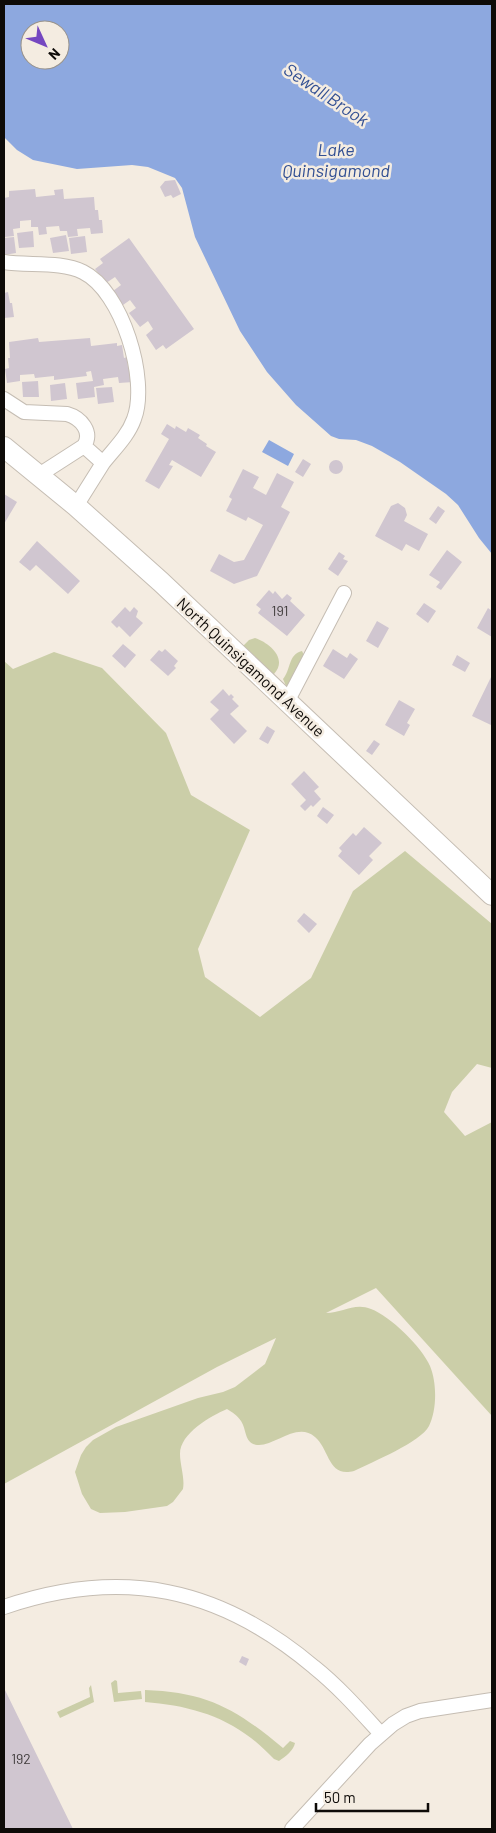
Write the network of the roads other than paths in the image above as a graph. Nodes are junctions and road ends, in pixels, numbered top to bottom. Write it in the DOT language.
graph roads {
  1 [pos="4,262"];
  2 [pos="4,399"];
  3 [pos="84,446"];
  4 [pos="4,447"];
  5 [pos="103,463"];
  6 [pos="39,475"];
  7 [pos="76,506"];
  8 [pos="344,593"];
  9 [pos="287,702"];
  10 [pos="492,895"];
  11 [pos="4,1607"];
  12 [pos="492,1700"];
  13 [pos="381,1734"];
  14 [pos="292,1829"];
  1 -- 5 [label="street"];
  2 -- 3 [label="street"];
  3 -- 5 [label="street"];
  3 -- 6 [label="street"];
  4 -- 6 [label="main road, North Quinsigamond Avenue"];
  5 -- 7 [label="street"];
  6 -- 7 [label="main road, North Quinsigamond Avenue"];
  7 -- 9 [label="main road, North Quinsigamond Avenue"];
  8 -- 9 [label="street"];
  9 -- 10 [label="main road, North Quinsigamond Avenue"];
  11 -- 13 [label="street"];
  12 -- 13 [label="street"];
  13 -- 14 [label="street"];
}
